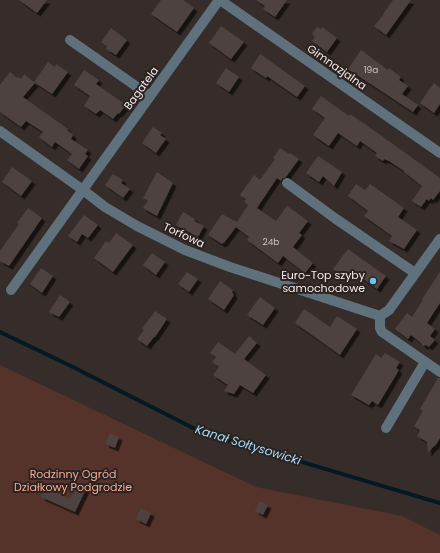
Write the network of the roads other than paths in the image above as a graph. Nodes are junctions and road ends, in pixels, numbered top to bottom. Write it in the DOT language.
graph roads {
  1 [pos="220,0"];
  2 [pos="70,40"];
  3 [pos="150,96"];
  4 [pos="0,131"];
  5 [pos="440,153"];
  6 [pos="287,183"];
  7 [pos="83,190"];
  8 [pos="440,239"];
  9 [pos="415,273"];
  10 [pos="11,290"];
  11 [pos="380,316"];
  12 [pos="425,362"];
  13 [pos="440,372"];
  14 [pos="386,428"];
  1 -- 3 [label="street, Bagatela"];
  1 -- 5 [label="street, Gimnazjalna"];
  2 -- 3 [label="street"];
  3 -- 7 [label="street, Bagatela"];
  4 -- 7 [label="street, Torfowa"];
  6 -- 9 [label="street"];
  7 -- 10 [label="street, Bagatela"];
  7 -- 11 [label="street, Torfowa"];
  8 -- 9 [label="street"];
  9 -- 11 [label="street"];
  11 -- 12 [label="street"];
  12 -- 13 [label="street"];
  12 -- 14 [label="street"];
}
